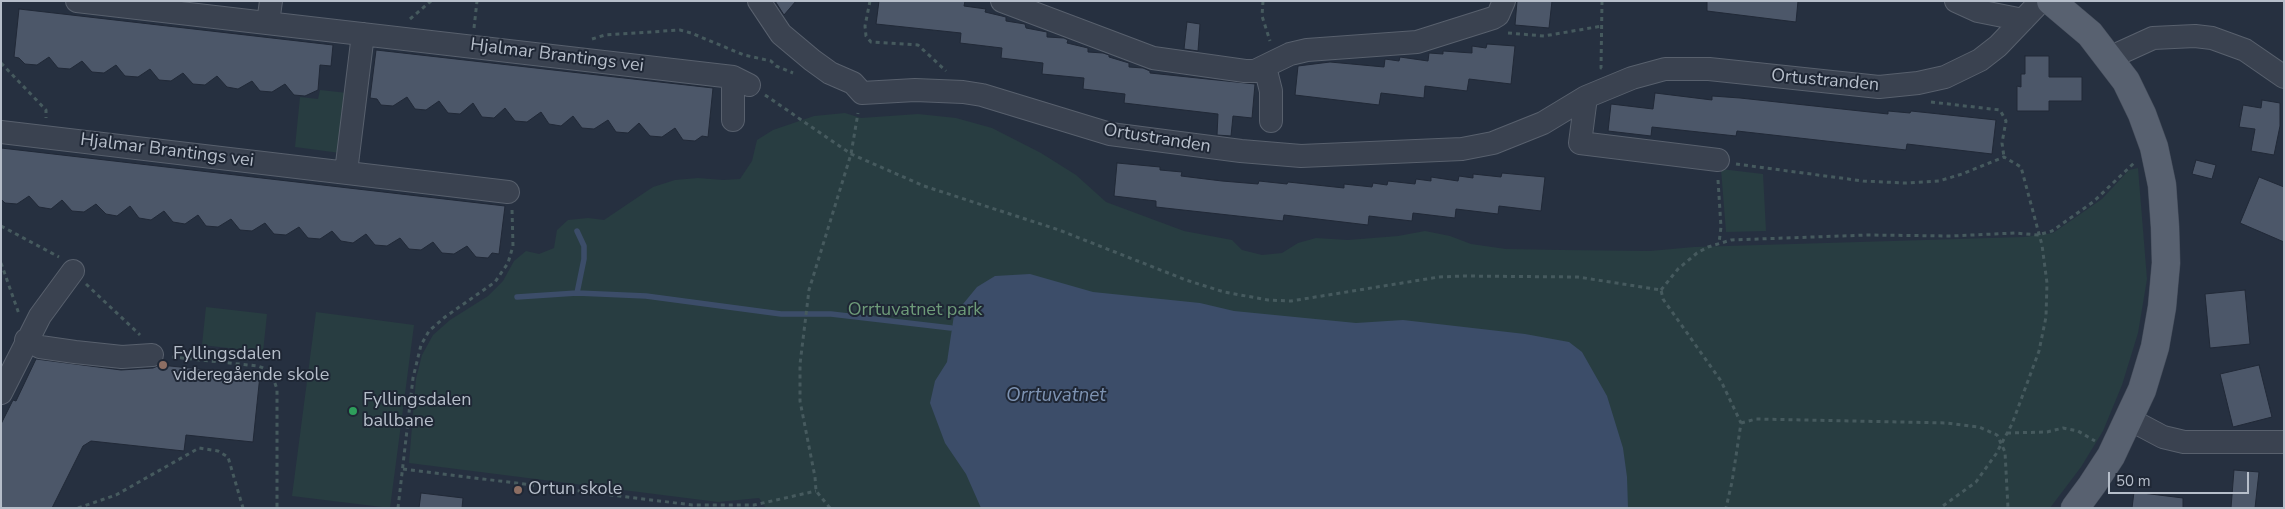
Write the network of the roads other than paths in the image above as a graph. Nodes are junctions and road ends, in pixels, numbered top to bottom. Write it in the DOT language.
graph roads {
  1 [pos="77,1"];
  2 [pos="759,1"];
  3 [pos="1002,1"];
  4 [pos="1504,1"];
  5 [pos="1956,1"];
  6 [pos="2041,1"];
  7 [pos="2051,1"];
  8 [pos="269,12"];
  9 [pos="2023,20"];
  10 [pos="362,34"];
  11 [pos="2109,58"];
  12 [pos="1272,63"];
  13 [pos="2284,77"];
  14 [pos="1586,97"];
  15 [pos="733,120"];
  16 [pos="1271,121"];
  17 [pos="1,132"];
  18 [pos="1718,160"];
  19 [pos="346,172"];
  20 [pos="508,192"];
  21 [pos="73,271"];
  22 [pos="26,340"];
  23 [pos="152,355"];
  24 [pos="1,393"];
  25 [pos="2129,419"];
  26 [pos="2284,442"];
  27 [pos="2075,508"];
  1 -- 8 [label="street, Hjalmar Brantings vei"];
  2 -- 14 [label="street, Ortustranden"];
  3 -- 12 [label="street"];
  4 -- 12 [label="street"];
  5 -- 9 [label="street"];
  6 -- 9 [label="street, Ortustranden"];
  7 -- 11 [label="main road"];
  8 -- 10 [label="street, Hjalmar Brantings vei"];
  9 -- 14 [label="street, Ortustranden"];
  10 -- 15 [label="street, Hjalmar Brantings vei"];
  10 -- 19 [label="street"];
  11 -- 13 [label="street"];
  11 -- 25 [label="main road"];
  12 -- 16 [label="street"];
  14 -- 18 [label="street"];
  17 -- 19 [label="street, Hjalmar Brantings vei"];
  19 -- 20 [label="street, Hjalmar Brantings vei"];
  21 -- 22 [label="street"];
  22 -- 23 [label="street"];
  22 -- 24 [label="street"];
  25 -- 26 [label="street"];
  25 -- 27 [label="main road"];
}
